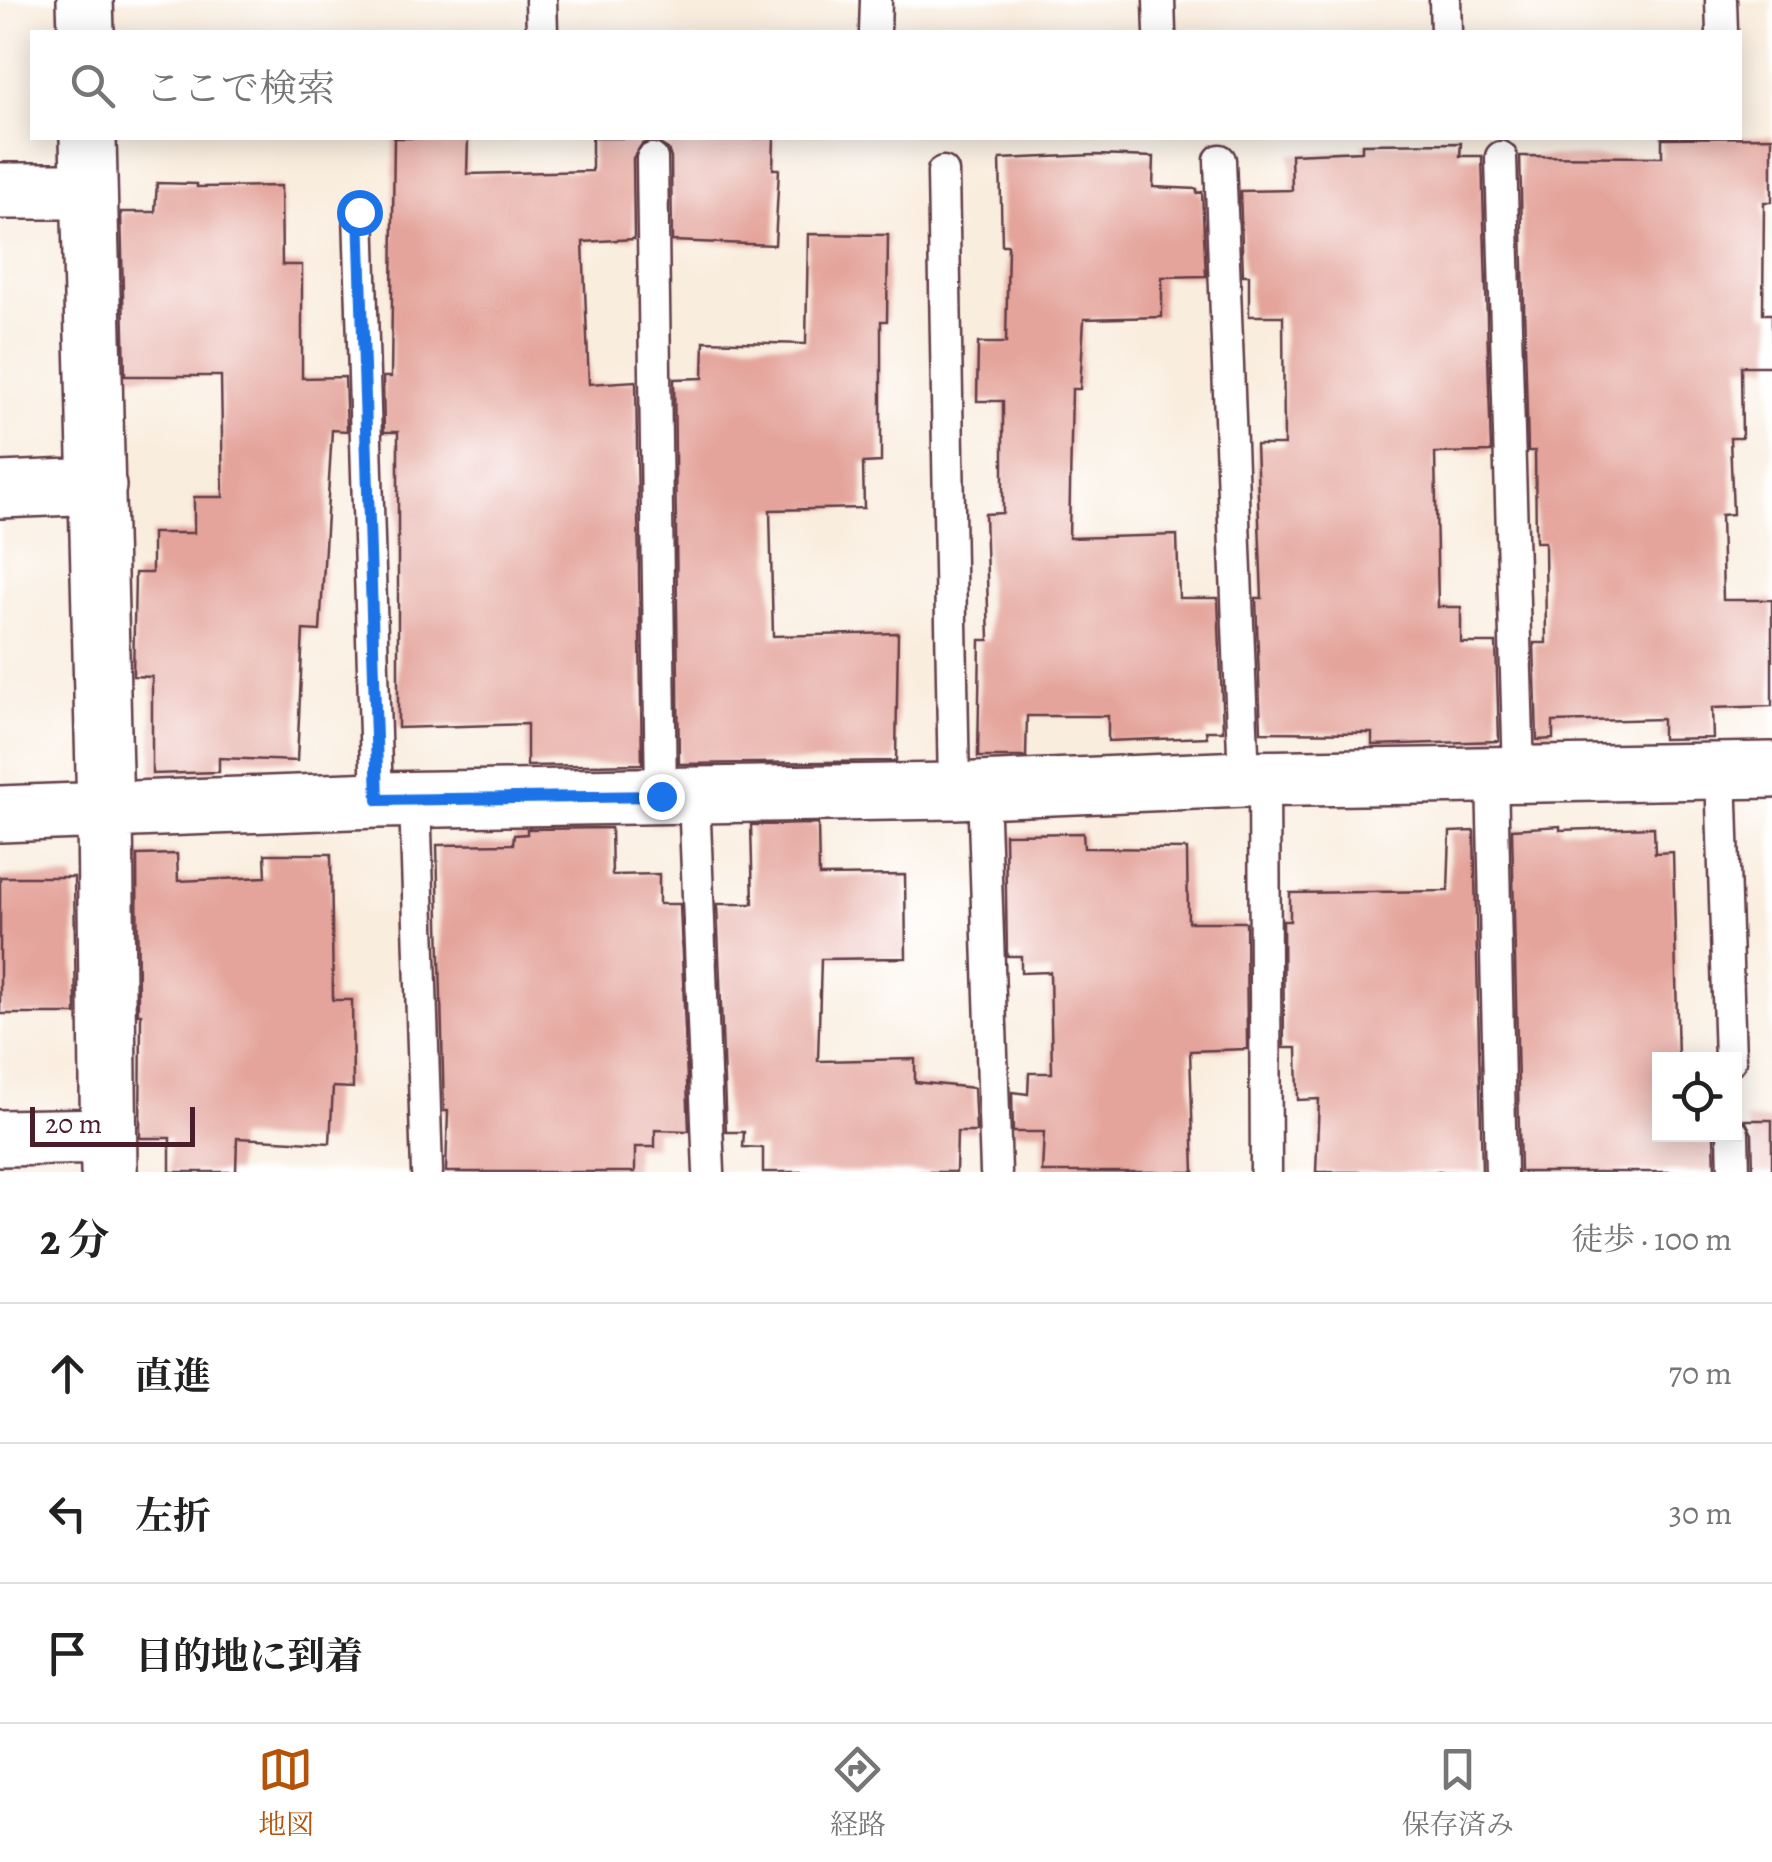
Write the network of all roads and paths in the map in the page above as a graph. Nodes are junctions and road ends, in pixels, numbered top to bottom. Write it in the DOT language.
graph roads {
  1 [pos="85,0"];
  2 [pos="542,0"];
  3 [pos="876,0"];
  4 [pos="1159,0"];
  5 [pos="1445,0"];
  6 [pos="1721,0"];
  7 [pos="86,30"];
  8 [pos="542,30"];
  9 [pos="875,30"];
  10 [pos="1160,30"];
  11 [pos="1446,30"];
  12 [pos="1722,30"];
  13 [pos="1500,157"];
  14 [pos="652,160"];
  15 [pos="1220,160"];
  16 [pos="88,164"];
  17 [pos="943,172"];
  18 [pos="0,190"];
  19 [pos="359,212"];
  20 [pos="98,486"];
  21 [pos="0,490"];
  22 [pos="1746,770"];
  23 [pos="1505,775"];
  24 [pos="1254,779"];
  25 [pos="968,790"];
  26 [pos="678,796"];
  27 [pos="396,800"];
  28 [pos="105,812"];
  29 [pos="0,814"];
  30 [pos="1730,1052"];
  31 [pos="0,1138"];
  32 [pos="1732,1142"];
  33 [pos="109,1154"];
  34 [pos="427,1172"];
  35 [pos="709,1172"];
  36 [pos="996,1172"];
  37 [pos="1266,1172"];
  38 [pos="1501,1172"];
  39 [pos="1734,1172"];
  1 -- 7 [label="street"];
  2 -- 8 [label="lane"];
  3 -- 9 [label="lane"];
  4 -- 10 [label="lane"];
  5 -- 11 [label="lane"];
  6 -- 12 [label="lane"];
  13 -- 23 [label="lane"];
  14 -- 26 [label="lane"];
  15 -- 24 [label="lane"];
  16 -- 18 [label="street"];
  16 -- 20 [label="street"];
  17 -- 25 [label="lane"];
  19 -- 27 [label="lane"];
  20 -- 21 [label="street"];
  20 -- 28 [label="street"];
  22 -- 23 [label="street"];
  22 -- 30 [label="lane"];
  23 -- 24 [label="street"];
  23 -- 38 [label="lane"];
  24 -- 25 [label="street"];
  24 -- 37 [label="lane"];
  25 -- 26 [label="street"];
  25 -- 36 [label="lane"];
  26 -- 27 [label="street"];
  26 -- 35 [label="lane"];
  27 -- 28 [label="street"];
  27 -- 34 [label="lane"];
  28 -- 29 [label="street"];
  28 -- 33 [label="street"];
  31 -- 33 [label="street"];
  32 -- 39 [label="lane"];
}
